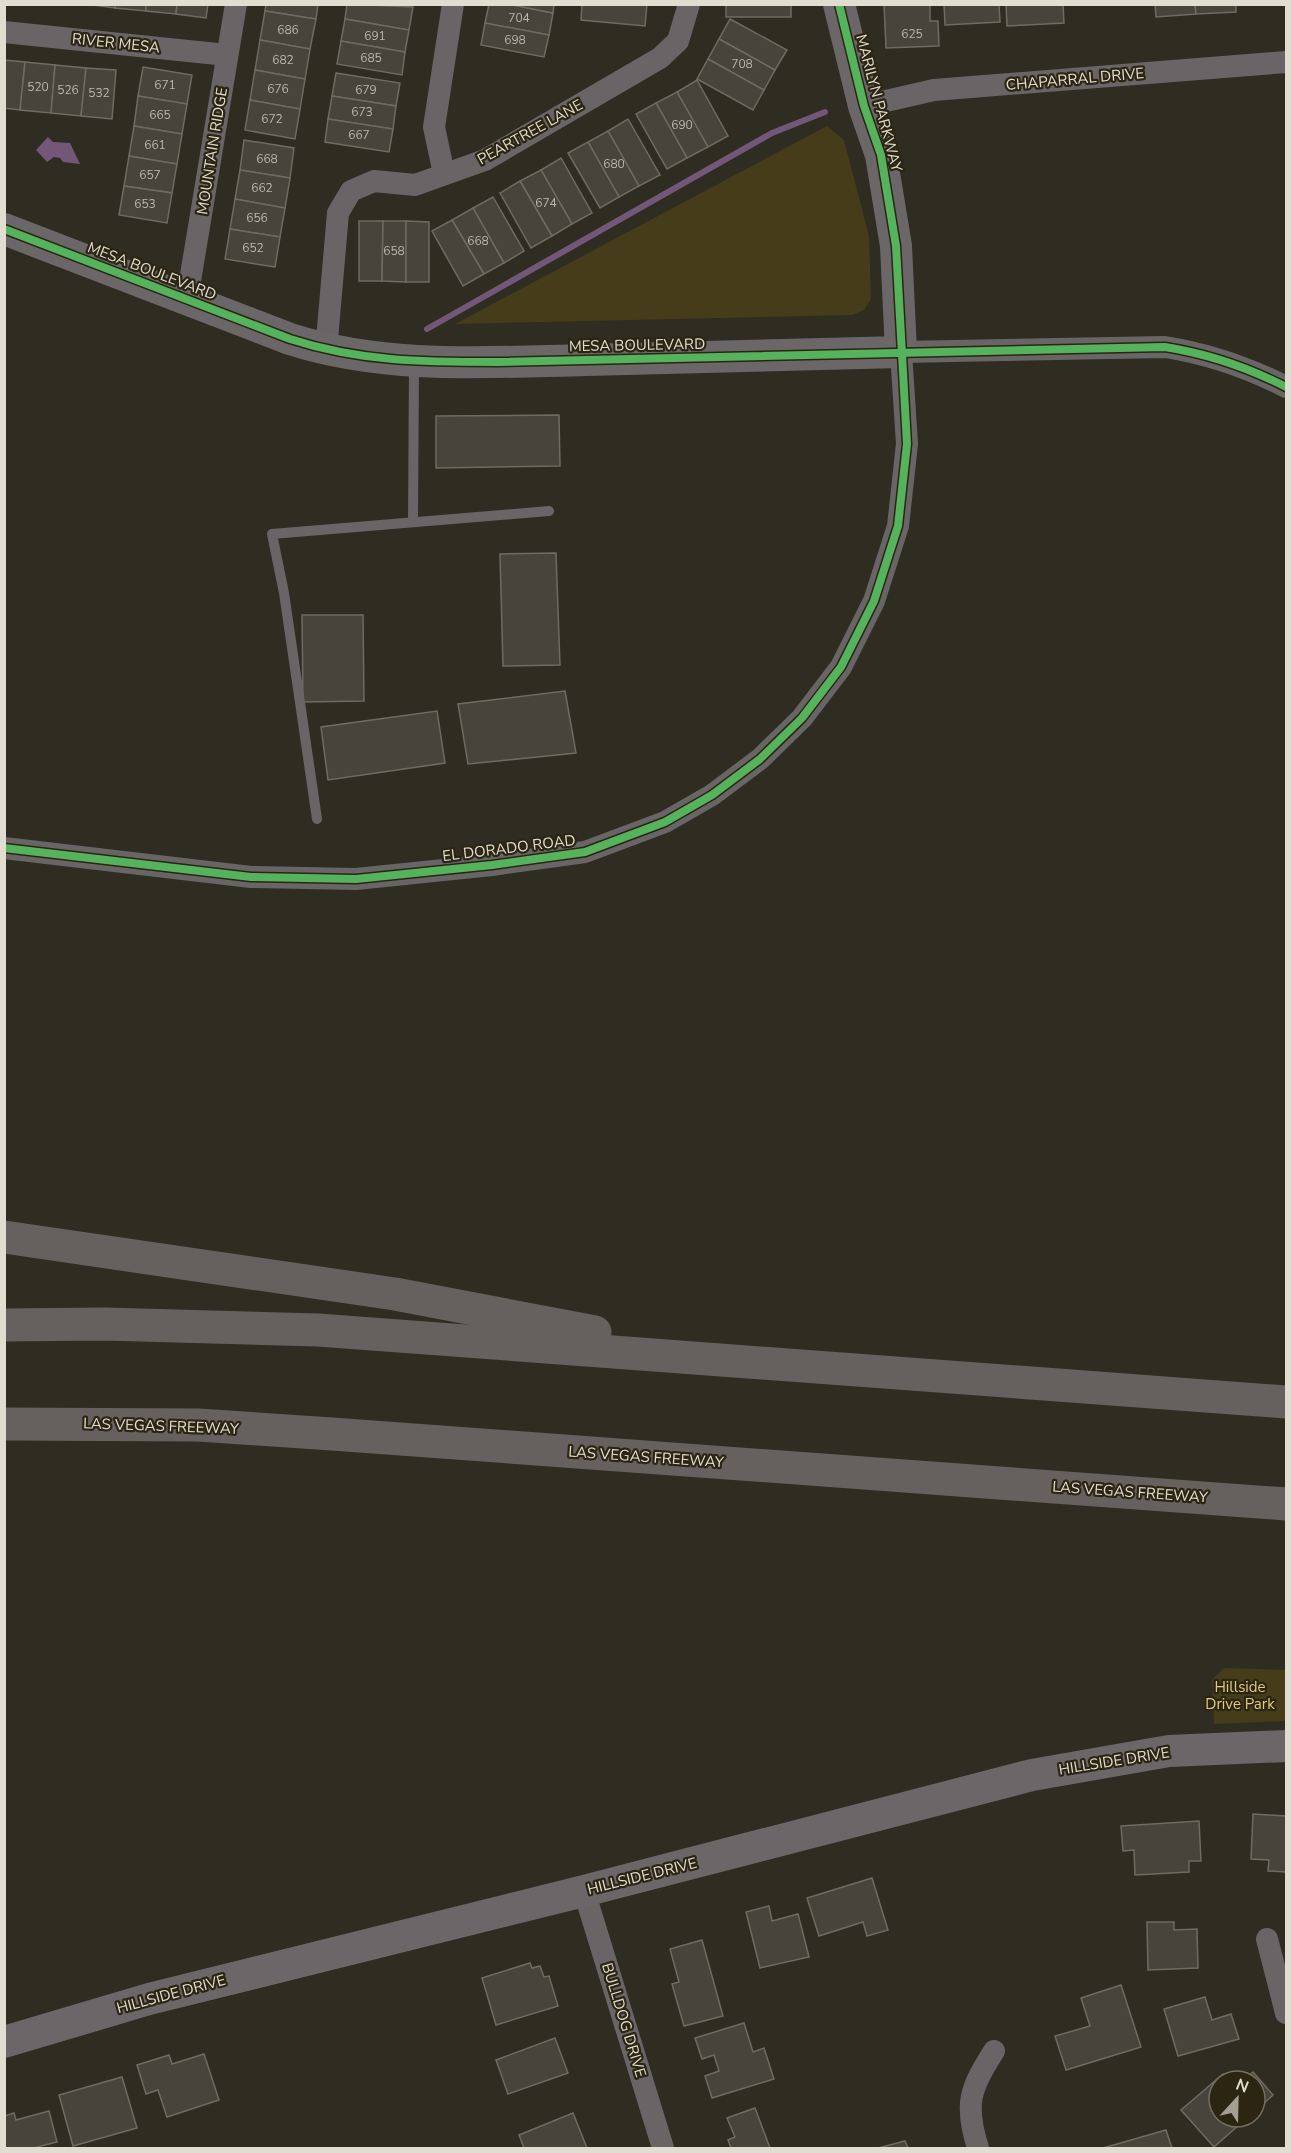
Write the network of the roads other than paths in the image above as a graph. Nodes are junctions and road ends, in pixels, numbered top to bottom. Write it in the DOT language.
graph roads {
  1 [pos="236,4"];
  2 [pos="453,4"];
  3 [pos="689,4"];
  4 [pos="839,4"];
  5 [pos="4,32"];
  6 [pos="227,55"];
  7 [pos="1287,62"];
  8 [pos="864,106"];
  9 [pos="444,174"];
  10 [pos="4,229"];
  11 [pos="187,298"];
  12 [pos="326,351"];
  13 [pos="901,352"];
  14 [pos="414,362"];
  15 [pos="1287,387"];
  16 [pos="549,511"];
  17 [pos="413,522"];
  18 [pos="317,819"];
  19 [pos="4,848"];
  20 [pos="4,1237"];
  21 [pos="4,1325"];
  22 [pos="745,1361"];
  23 [pos="1287,1402"];
  24 [pos="4,1424"];
  25 [pos="1287,1504"];
  26 [pos="1287,1746"];
  27 [pos="585,1891"];
  28 [pos="1267,1939"];
  29 [pos="1287,2013"];
  30 [pos="4,2042"];
  31 [pos="994,2051"];
  32 [pos="663,2148"];
  33 [pos="978,2148"];
  1 -- 6 [label="street, MOUNTAIN RIDGE"];
  2 -- 9 [label="street"];
  3 -- 9 [label="street, PEARTREE LANE"];
  4 -- 8 [label="main road, MARILYN PARKWAY"];
  5 -- 6 [label="street, RIVER MESA"];
  6 -- 11 [label="street, MOUNTAIN RIDGE"];
  7 -- 8 [label="street, CHAPARRAL DRIVE"];
  8 -- 13 [label="main road, MARILYN PARKWAY"];
  9 -- 12 [label="street, PEARTREE LANE"];
  10 -- 11 [label="main road, MESA BOULEVARD"];
  11 -- 12 [label="main road, MESA BOULEVARD"];
  12 -- 14 [label="main road, MESA BOULEVARD"];
  13 -- 14 [label="main road, MESA BOULEVARD"];
  13 -- 15 [label="street, MESA BOULEVARD"];
  13 -- 19 [label="street, EL DORADO ROAD"];
  14 -- 17 [label="lane"];
  16 -- 17 [label="lane"];
  17 -- 18 [label="lane"];
  20 -- 22 [label="highway"];
  21 -- 22 [label="highway"];
  22 -- 23 [label="highway"];
  24 -- 25 [label="highway, LAS VEGAS FREEWAY"];
  26 -- 27 [label="main road, HILLSIDE DRIVE"];
  27 -- 30 [label="main road, HILLSIDE DRIVE"];
  27 -- 32 [label="street, BULLDOG DRIVE"];
  28 -- 29 [label="street"];
  31 -- 33 [label="street"];
}
